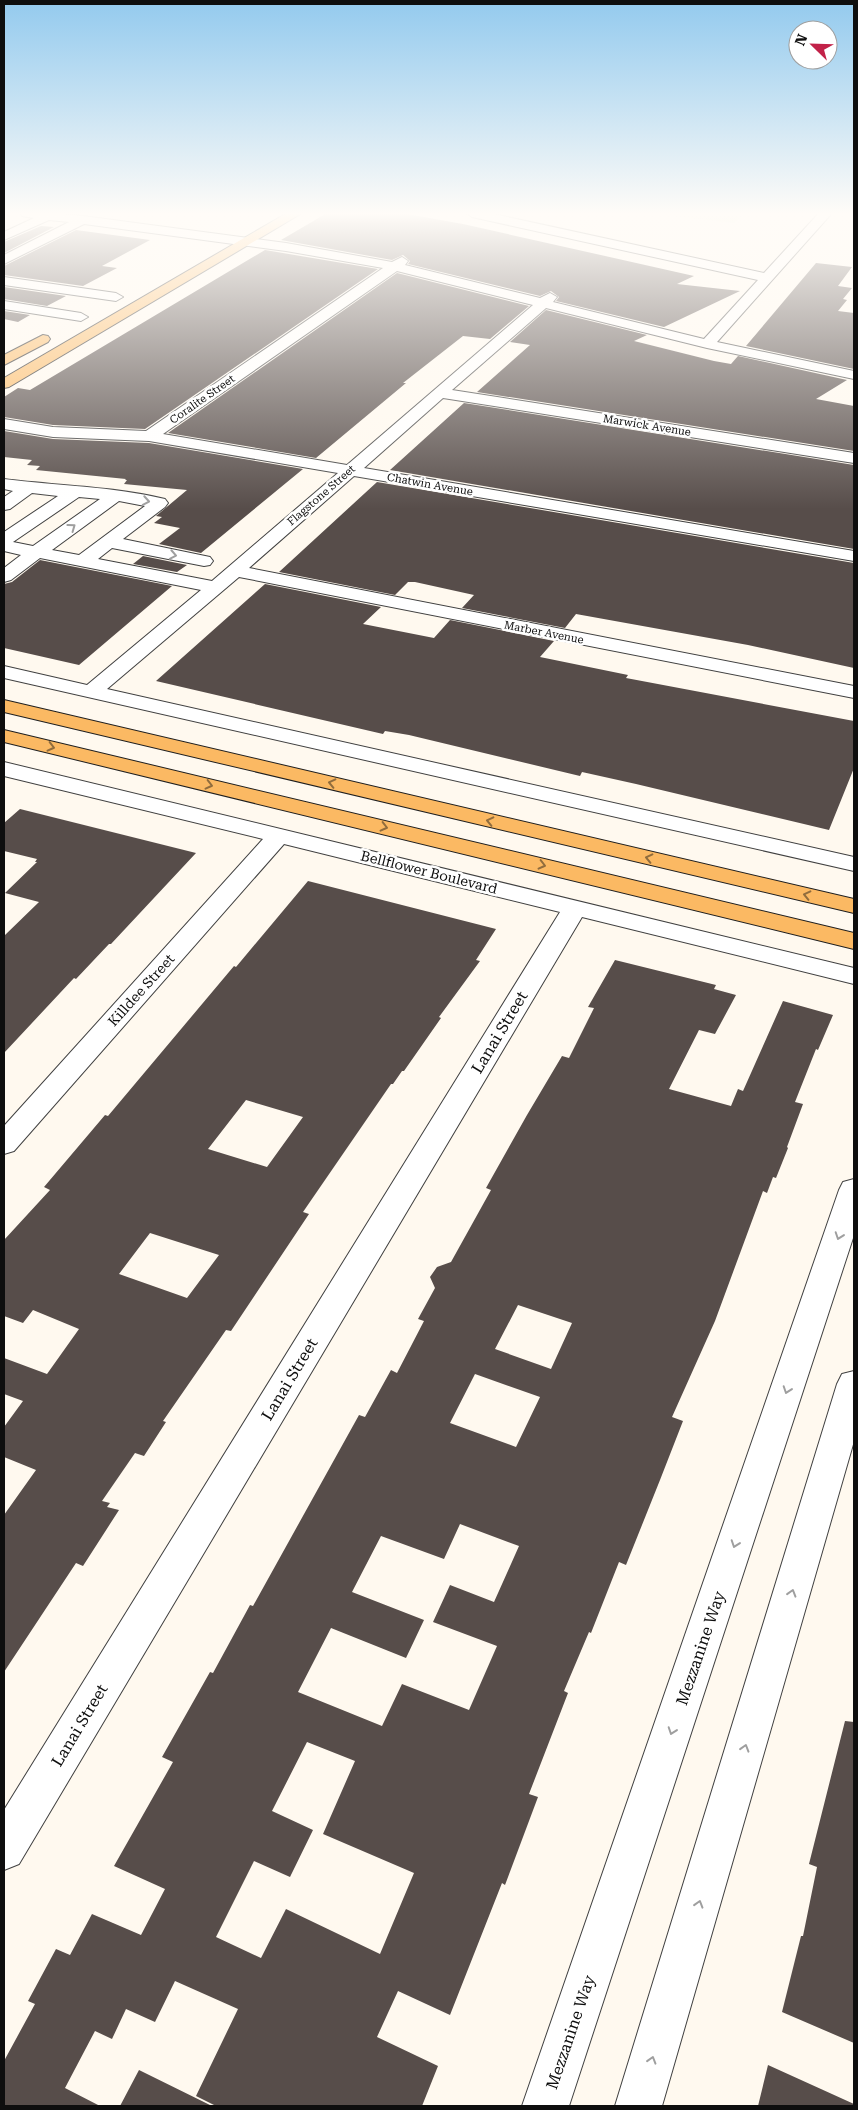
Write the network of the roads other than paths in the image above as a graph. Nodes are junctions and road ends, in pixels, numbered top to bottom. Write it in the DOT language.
graph roads {
  1 [pos="83,311"];
  2 [pos="127,311"];
  3 [pos="329,311"];
  4 [pos="534,311"];
  5 [pos="592,311"];
  6 [pos="737,311"];
  7 [pos="89,312"];
  8 [pos="709,341"];
  9 [pos="34,344"];
  10 [pos="64,348"];
  11 [pos="4,361"];
  12 [pos="854,366"];
  13 [pos="854,375"];
  14 [pos="4,384"];
  15 [pos="439,393"];
  16 [pos="4,424"];
  17 [pos="150,436"];
  18 [pos="854,458"];
  19 [pos="349,471"];
  20 [pos="4,484"];
  21 [pos="28,488"];
  22 [pos="75,492"];
  23 [pos="116,495"];
  24 [pos="4,505"];
  25 [pos="4,540"];
  26 [pos="108,542"];
  27 [pos="4,546"];
  28 [pos="36,553"];
  29 [pos="854,556"];
  30 [pos="83,561"];
  31 [pos="235,572"];
  32 [pos="4,576"];
  33 [pos="180,580"];
  34 [pos="216,588"];
  35 [pos="4,672"];
  36 [pos="91,692"];
  37 [pos="854,692"];
  38 [pos="4,706"];
  39 [pos="4,736"];
  40 [pos="4,769"];
  41 [pos="279,836"];
  42 [pos="854,864"];
  43 [pos="854,906"];
  44 [pos="574,908"];
  45 [pos="854,941"];
  46 [pos="854,976"];
  47 [pos="4,1144"];
  48 [pos="854,1190"];
  49 [pos="854,1384"];
  50 [pos="4,1849"];
  51 [pos="545,2106"];
  52 [pos="638,2106"];
  1 -- 7 [label="street"];
  2 -- 10 [label="main road"];
  3 -- 17 [label="street, Coralite Street"];
  4 -- 15 [label="street, Flagstone Street"];
  5 -- 8 [label="street"];
  6 -- 8 [label="street"];
  7 -- 9 [label="main road"];
  8 -- 12 [label="street"];
  8 -- 13 [label="street"];
  9 -- 10 [label="main road"];
  9 -- 11 [label="main road"];
  10 -- 14 [label="main road"];
  15 -- 18 [label="street, Marwick Avenue"];
  15 -- 19 [label="street, Flagstone Street"];
  16 -- 17 [label="street, Chatwin Avenue"];
  17 -- 19 [label="street, Chatwin Avenue"];
  19 -- 29 [label="street, Chatwin Avenue"];
  19 -- 31 [label="street, Flagstone Street"];
  20 -- 21 [label="street"];
  21 -- 22 [label="street"];
  21 -- 24 [label="street"];
  22 -- 23 [label="street"];
  22 -- 25 [label="street"];
  23 -- 26 [label="street, one-way"];
  28 -- 23 [label="street, one-way"];
  26 -- 30 [label="street"];
  26 -- 33 [label="street, one-way"];
  27 -- 28 [label="street"];
  28 -- 30 [label="street"];
  28 -- 32 [label="street"];
  30 -- 33 [label="street"];
  31 -- 34 [label="street, Flagstone Street"];
  31 -- 37 [label="street, Marber Avenue"];
  33 -- 34 [label="street"];
  34 -- 36 [label="street, Flagstone Street"];
  35 -- 36 [label="street"];
  36 -- 42 [label="street"];
  43 -- 38 [label="main road, one-way"];
  39 -- 45 [label="main road, one-way"];
  40 -- 41 [label="street, Bellflower Boulevard"];
  41 -- 44 [label="street, Bellflower Boulevard"];
  41 -- 47 [label="street, Killdee Street"];
  44 -- 46 [label="street, Bellflower Boulevard"];
  44 -- 50 [label="street, Lanai Street"];
  48 -- 51 [label="street, Mezzanine Way, one-way"];
  52 -- 49 [label="street, one-way"];
}
